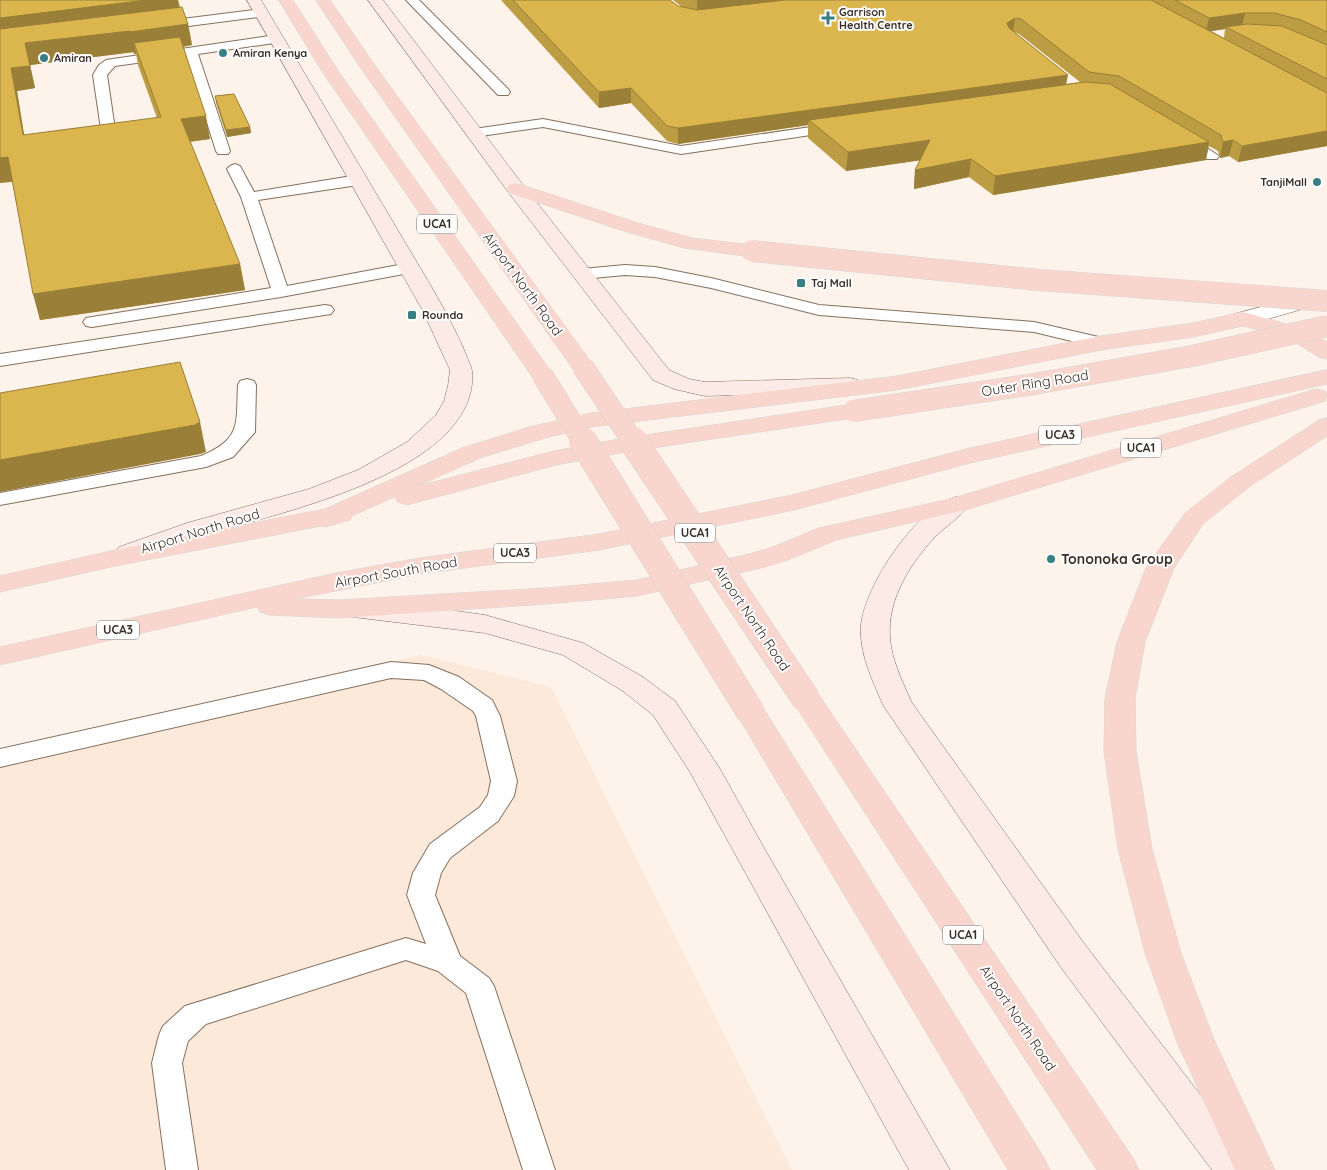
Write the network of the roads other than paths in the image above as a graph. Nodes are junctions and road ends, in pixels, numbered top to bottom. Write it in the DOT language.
graph roads {
  1 [pos="286,0"];
  2 [pos="323,0"];
  3 [pos="375,0"];
  4 [pos="412,0"];
  5 [pos="258,7"];
  6 [pos="145,27"];
  7 [pos="276,39"];
  8 [pos="191,52"];
  9 [pos="503,92"];
  10 [pos="856,124"];
  11 [pos="1170,131"];
  12 [pos="474,133"];
  13 [pos="109,136"];
  14 [pos="223,151"];
  15 [pos="1212,156"];
  16 [pos="235,169"];
  17 [pos="358,180"];
  18 [pos="516,189"];
  19 [pos="250,197"];
  20 [pos="409,268"];
  21 [pos="582,274"];
  22 [pos="281,292"];
  23 [pos="1327,295"];
  24 [pos="1327,301"];
  25 [pos="325,310"];
  26 [pos="1243,319"];
  27 [pos="92,322"];
  28 [pos="1327,326"];
  29 [pos="1101,343"];
  30 [pos="1327,352"];
  31 [pos="0,360"];
  32 [pos="1327,377"];
  33 [pos="898,384"];
  34 [pos="247,385"];
  35 [pos="1327,393"];
  36 [pos="1327,425"];
  37 [pos="0,499"];
  38 [pos="956,505"];
  39 [pos="325,519"];
  40 [pos="115,558"];
  41 [pos="0,584"];
  42 [pos="236,604"];
  43 [pos="339,609"];
  44 [pos="0,656"];
  45 [pos="0,758"];
  46 [pos="448,963"];
  47 [pos="182,1170"];
  48 [pos="539,1170"];
  49 [pos="930,1170"];
  50 [pos="1030,1170"];
  51 [pos="1119,1170"];
  52 [pos="1235,1170"];
  53 [pos="1255,1170"];
  1 -- 50 [label="main road, UCA1, bridge"];
  2 -- 51 [label="main road, Airport North Road / UCA1, bridge"];
  3 -- 12 [label="main road"];
  4 -- 9 [label="lane"];
  5 -- 6 [label="lane"];
  5 -- 7 [label="main road, Airport North Road"];
  7 -- 8 [label="lane"];
  7 -- 17 [label="main road, Airport North Road"];
  8 -- 13 [label="lane"];
  8 -- 14 [label="lane"];
  10 -- 12 [label="lane"];
  11 -- 15 [label="lane"];
  12 -- 18 [label="main road"];
  16 -- 19 [label="lane"];
  17 -- 19 [label="lane"];
  17 -- 20 [label="main road, Airport North Road"];
  18 -- 21 [label="main road"];
  18 -- 24 [label="main road, bridge"];
  19 -- 22 [label="lane"];
  20 -- 22 [label="lane"];
  20 -- 40 [label="main road, Airport North Road"];
  21 -- 29 [label="lane"];
  21 -- 33 [label="main road"];
  22 -- 27 [label="lane"];
  23 -- 26 [label="street"];
  25 -- 31 [label="lane"];
  26 -- 29 [label="main road"];
  26 -- 30 [label="main road"];
  28 -- 39 [label="main road, Outer Ring Road, bridge"];
  29 -- 33 [label="main road"];
  32 -- 42 [label="main road, Airport South Road / UCA3"];
  33 -- 39 [label="main road"];
  34 -- 37 [label="lane"];
  35 -- 38 [label="main road, UCA1"];
  36 -- 53 [label="main road"];
  38 -- 43 [label="main road"];
  38 -- 52 [label="main road, UCA1"];
  39 -- 40 [label="main road"];
  40 -- 41 [label="main road"];
  42 -- 43 [label="main road"];
  42 -- 44 [label="main road, Airport South Road / UCA3"];
  43 -- 49 [label="main road"];
  45 -- 46 [label="lane"];
  46 -- 47 [label="lane"];
  46 -- 48 [label="lane"];
}
